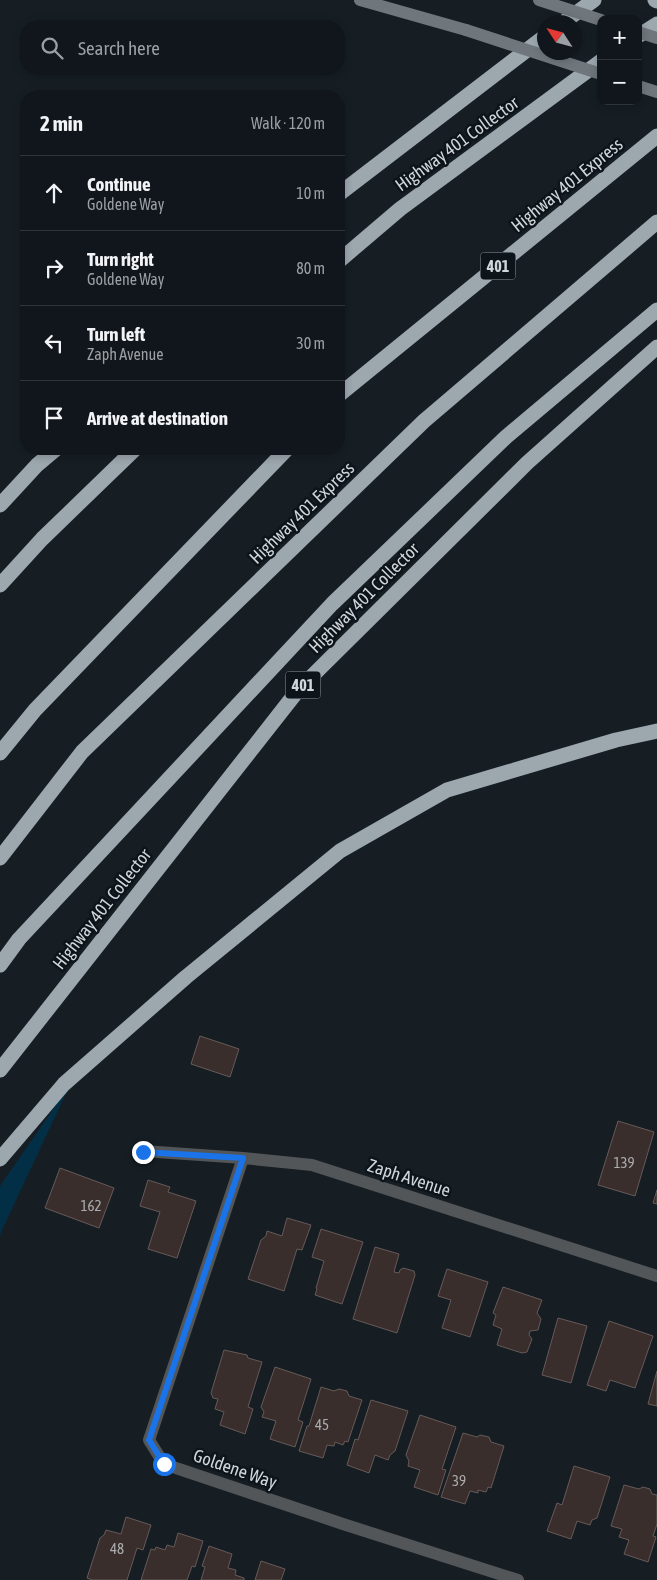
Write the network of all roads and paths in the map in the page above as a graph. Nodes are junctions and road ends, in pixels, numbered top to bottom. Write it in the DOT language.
graph roads {
  1 [pos="360,0"];
  2 [pos="539,0"];
  3 [pos="594,0"];
  4 [pos="574,15"];
  5 [pos="597,19"];
  6 [pos="657,24"];
  7 [pos="642,33"];
  8 [pos="642,33"];
  9 [pos="657,38"];
  10 [pos="537,42"];
  11 [pos="597,64"];
  12 [pos="597,73"];
  13 [pos="642,87"];
  14 [pos="657,92"];
  15 [pos="657,136"];
  16 [pos="345,189"];
  17 [pos="657,222"];
  18 [pos="345,256"];
  19 [pos="657,310"];
  20 [pos="657,347"];
  21 [pos="345,391"];
  22 [pos="50,455"];
  23 [pos="129,455"];
  24 [pos="281,455"];
  25 [pos="0,505"];
  26 [pos="0,585"];
  27 [pos="657,731"];
  28 [pos="0,753"];
  29 [pos="0,858"];
  30 [pos="0,965"];
  31 [pos="0,1070"];
  32 [pos="143,1152"];
  33 [pos="243,1158"];
  34 [pos="0,1159"];
  35 [pos="657,1276"];
  36 [pos="518,1580"];
  1 -- 12 [label="main road, bridge"];
  2 -- 5 [label="main road, bridge"];
  3 -- 4 [label="highway"];
  6 -- 7 [label="highway"];
  8 -- 9 [label="main road, bridge"];
  10 -- 16 [label="highway"];
  11 -- 18 [label="highway, Highway 401 Collector"];
  13 -- 14 [label="main road"];
  15 -- 21 [label="highway, Highway 401 Express / 401"];
  17 -- 29 [label="highway, Highway 401 Express"];
  19 -- 30 [label="highway"];
  20 -- 31 [label="highway, Highway 401 Collector / 401"];
  22 -- 25 [label="highway"];
  23 -- 26 [label="highway"];
  24 -- 28 [label="highway"];
  27 -- 34 [label="highway"];
  32 -- 33 [label="street, Zaph Avenue"];
  33 -- 35 [label="street, Zaph Avenue"];
  33 -- 36 [label="street, Goldene Way"];
}
